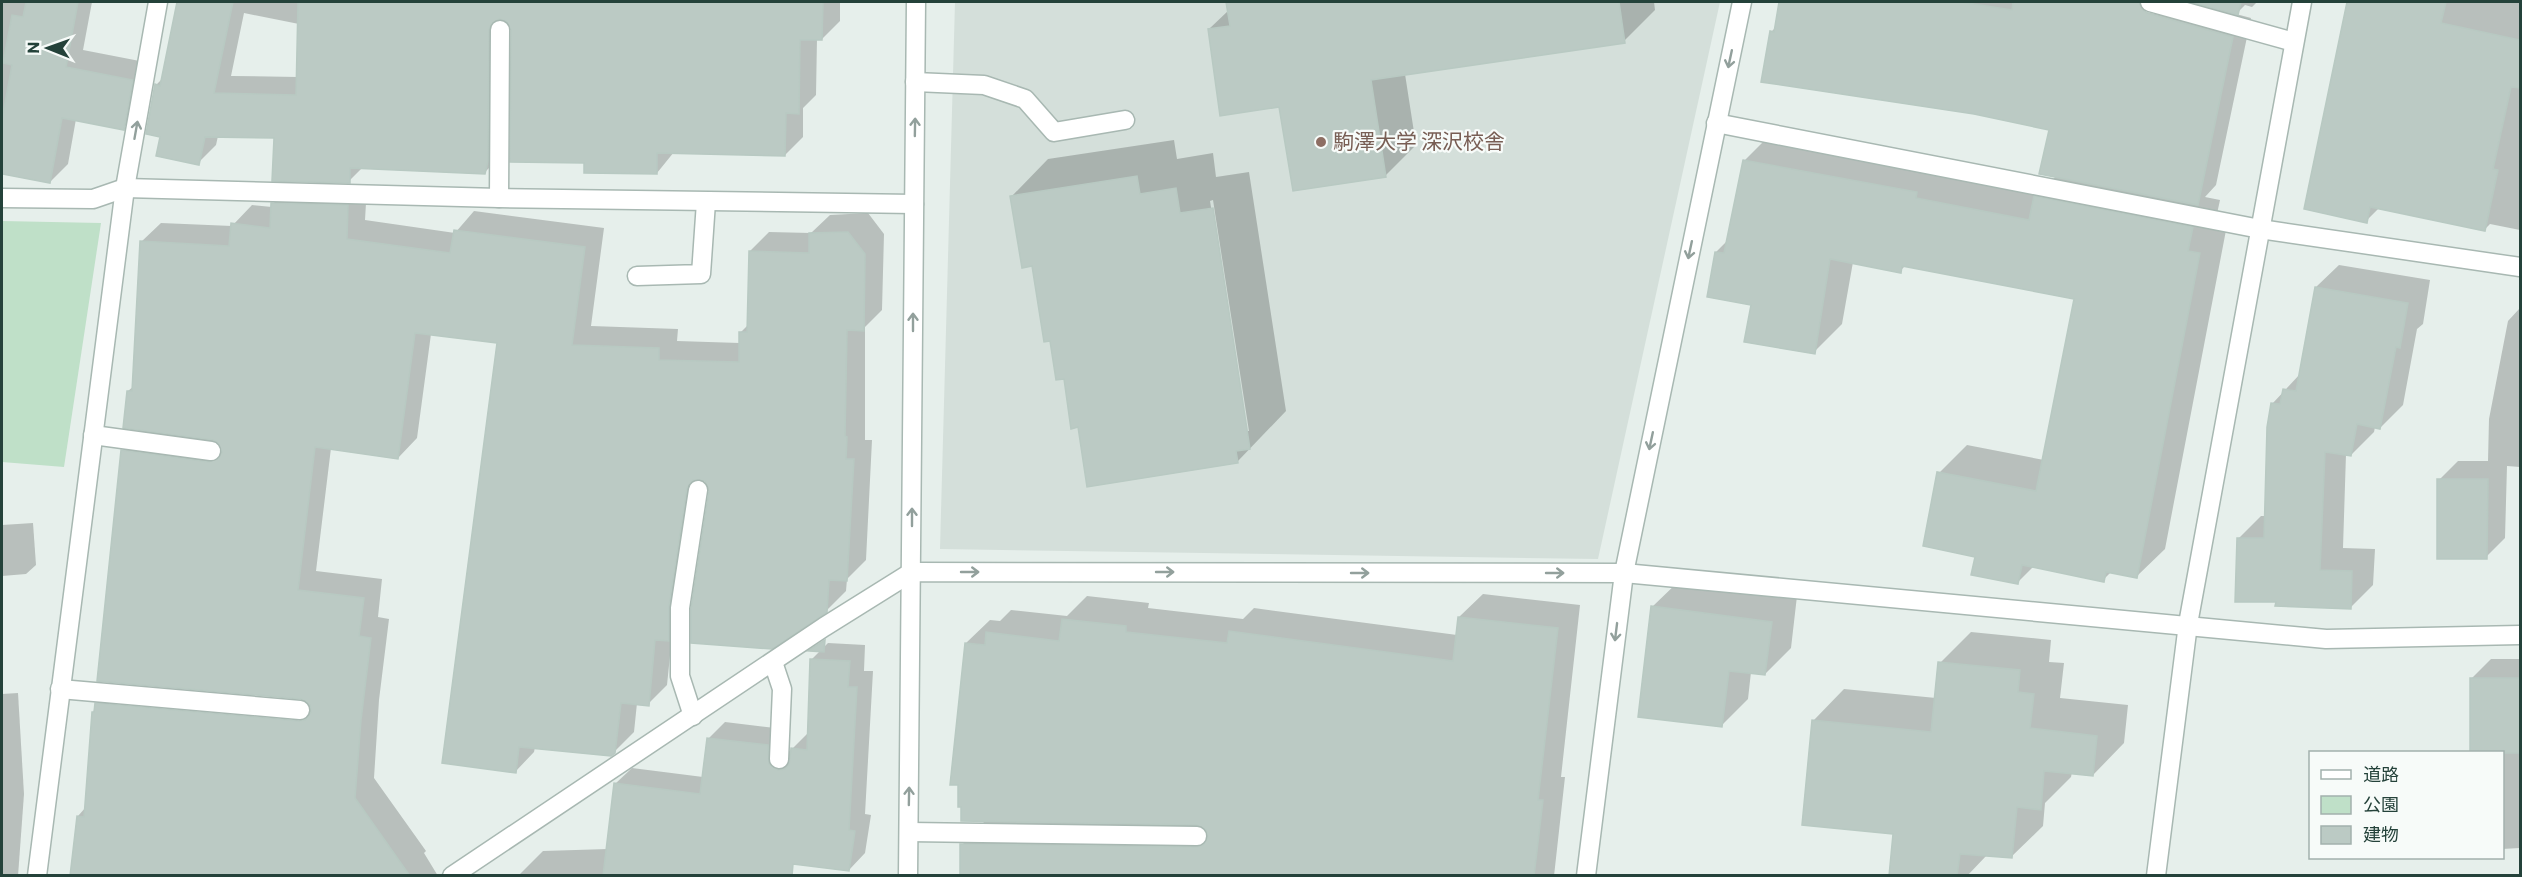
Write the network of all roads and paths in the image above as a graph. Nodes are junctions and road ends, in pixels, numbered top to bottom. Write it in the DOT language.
graph roads {
  1 [pos="158,2"];
  2 [pos="916,2"];
  3 [pos="1742,2"];
  4 [pos="2150,2"];
  5 [pos="2302,2"];
  6 [pos="500,30"];
  7 [pos="2294,42"];
  8 [pos="915,82"];
  9 [pos="1125,120"];
  10 [pos="1716,123"];
  11 [pos="125,188"];
  12 [pos="2,198"];
  13 [pos="499,198"];
  14 [pos="706,201"];
  15 [pos="914,204"];
  16 [pos="2260,229"];
  17 [pos="2520,267"];
  18 [pos="637,276"];
  19 [pos="93,435"];
  20 [pos="211,451"];
  21 [pos="698,490"];
  22 [pos="912,572"];
  23 [pos="1624,573"];
  24 [pos="2188,624"];
  25 [pos="2520,635"];
  26 [pos="773,662"];
  27 [pos="60,689"];
  28 [pos="300,710"];
  29 [pos="693,716"];
  30 [pos="779,759"];
  31 [pos="909,832"];
  32 [pos="1197,836"];
  33 [pos="37,876"];
  34 [pos="452,876"];
  35 [pos="908,876"];
  36 [pos="1586,876"];
  37 [pos="2157,876"];
  11 -- 1 [label="street, one-way"];
  2 -- 8 [label="street"];
  3 -- 10 [label="street, one-way"];
  4 -- 7 [label="street"];
  5 -- 7 [label="street"];
  6 -- 13 [label="street"];
  7 -- 16 [label="street"];
  8 -- 9 [label="street"];
  15 -- 8 [label="street, one-way"];
  10 -- 16 [label="street"];
  10 -- 23 [label="street, one-way"];
  11 -- 12 [label="street"];
  11 -- 13 [label="street"];
  11 -- 19 [label="street"];
  13 -- 14 [label="street"];
  14 -- 15 [label="street"];
  14 -- 18 [label="street"];
  22 -- 15 [label="street, one-way"];
  16 -- 17 [label="street"];
  16 -- 24 [label="street"];
  19 -- 20 [label="street"];
  19 -- 27 [label="street"];
  21 -- 29 [label="street"];
  22 -- 23 [label="street, one-way"];
  22 -- 26 [label="street"];
  31 -- 22 [label="street, one-way"];
  23 -- 24 [label="street"];
  23 -- 36 [label="street, one-way"];
  24 -- 25 [label="street"];
  24 -- 37 [label="street"];
  26 -- 29 [label="street"];
  26 -- 30 [label="street"];
  27 -- 28 [label="street"];
  27 -- 33 [label="street"];
  29 -- 34 [label="street"];
  31 -- 32 [label="street"];
  31 -- 35 [label="street"];
}
